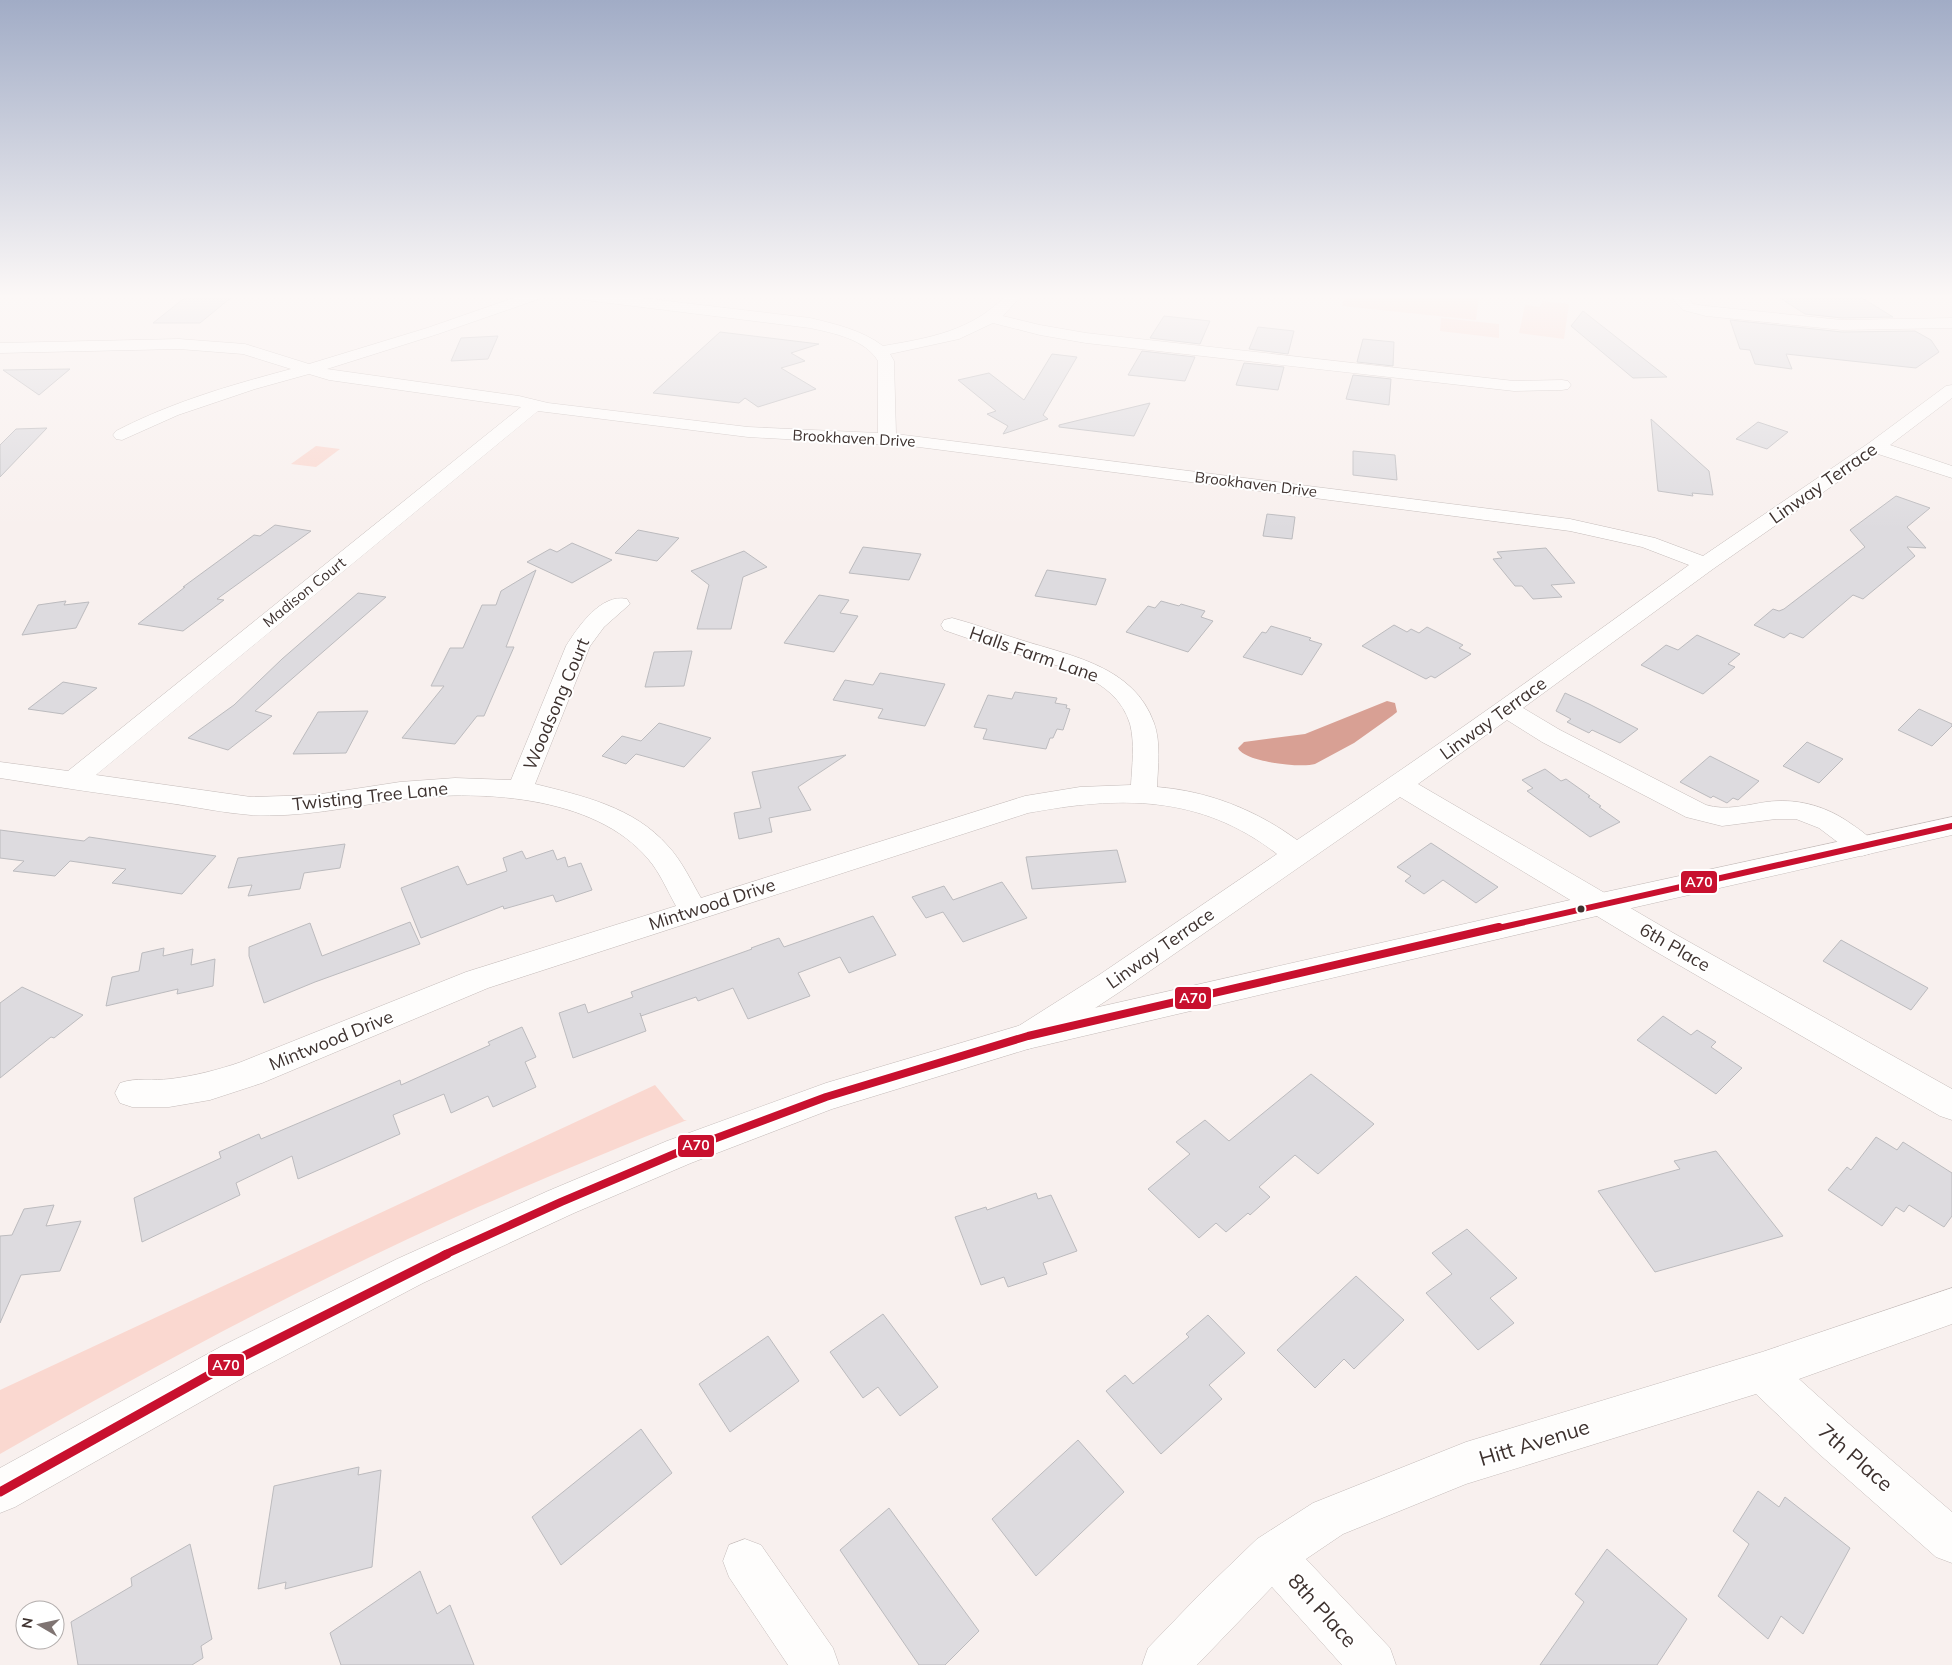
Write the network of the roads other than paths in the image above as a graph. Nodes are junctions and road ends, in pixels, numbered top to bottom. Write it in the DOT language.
graph roads {
  1 [pos="287,374"];
  2 [pos="329,374"];
  3 [pos="886,374"];
  4 [pos="1404,374"];
  5 [pos="1562,385"];
  6 [pos="1952,390"];
  7 [pos="534,405"];
  8 [pos="122,436"];
  9 [pos="887,438"];
  10 [pos="1876,447"];
  11 [pos="1952,472"];
  12 [pos="1705,564"];
  13 [pos="619,604"];
  14 [pos="952,626"];
  15 [pos="1506,709"];
  16 [pos="0,770"];
  17 [pos="74,780"];
  18 [pos="1399,785"];
  19 [pos="520,789"];
  20 [pos="1144,795"];
  21 [pos="1952,826"];
  22 [pos="1862,846"];
  23 [pos="1296,854"];
  24 [pos="1601,904"];
  25 [pos="693,910"];
  26 [pos="1028,1036"];
  27 [pos="132,1093"];
  28 [pos="1952,1106"];
  29 [pos="1952,1306"];
  30 [pos="1762,1372"];
  31 [pos="0,1492"];
  32 [pos="1952,1541"];
  33 [pos="1273,1555"];
  34 [pos="745,1562"];
  35 [pos="816,1665"];
  36 [pos="1166,1665"];
  37 [pos="1373,1665"];
  1 -- 8 [label="street"];
  2 -- 7 [label="street, Brookhaven Drive"];
  3 -- 9 [label="street"];
  4 -- 5 [label="street"];
  6 -- 10 [label="street, Linway Terrace"];
  7 -- 9 [label="street, Brookhaven Drive"];
  7 -- 17 [label="street, Madison Court"];
  9 -- 12 [label="street, Brookhaven Drive"];
  10 -- 11 [label="street"];
  10 -- 12 [label="street, Linway Terrace"];
  12 -- 15 [label="street, Linway Terrace"];
  13 -- 19 [label="street, Woodsong Court"];
  14 -- 20 [label="street, Halls Farm Lane"];
  15 -- 18 [label="street, Linway Terrace"];
  15 -- 22 [label="street"];
  16 -- 17 [label="street, Twisting Tree Lane"];
  17 -- 19 [label="street, Twisting Tree Lane"];
  18 -- 23 [label="street, Linway Terrace"];
  18 -- 24 [label="street, 6th Place"];
  19 -- 25 [label="street, Twisting Tree Lane"];
  20 -- 23 [label="street, Mintwood Drive"];
  20 -- 25 [label="street, Mintwood Drive"];
  21 -- 22 [label="street"];
  22 -- 24 [label="street"];
  23 -- 26 [label="street, Linway Terrace"];
  24 -- 26 [label="street"];
  24 -- 28 [label="street, 6th Place"];
  25 -- 27 [label="street, Mintwood Drive"];
  26 -- 31 [label="street"];
  29 -- 30 [label="street, Hitt Avenue"];
  30 -- 32 [label="street, 7th Place"];
  30 -- 33 [label="street, Hitt Avenue"];
  33 -- 36 [label="street, Hitt Avenue"];
  33 -- 37 [label="street, 8th Place"];
  34 -- 35 [label="street"];
}
